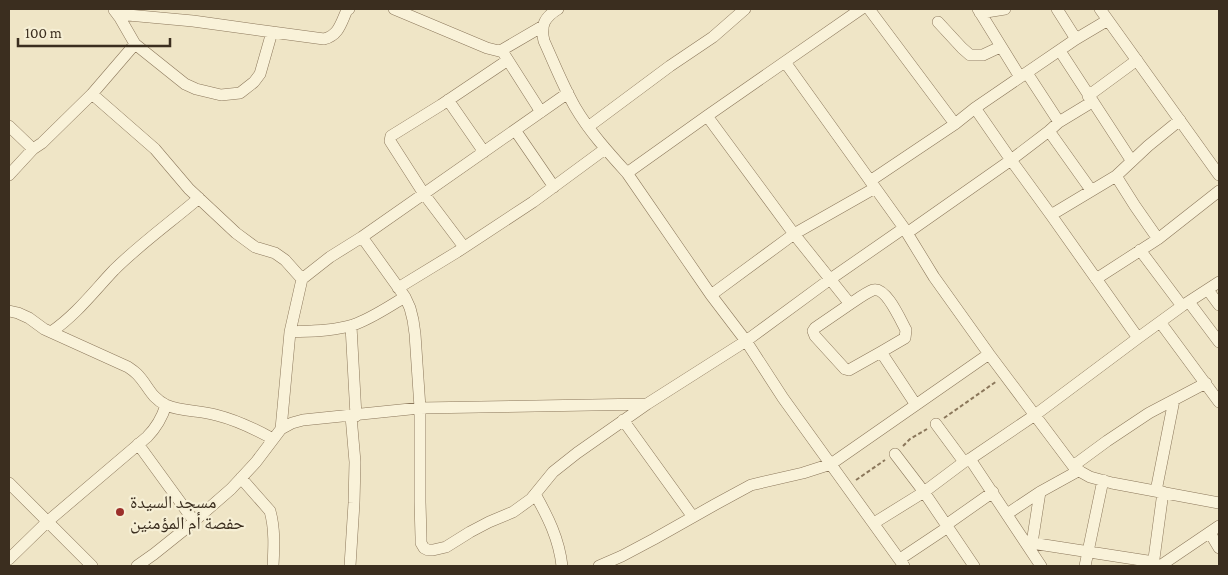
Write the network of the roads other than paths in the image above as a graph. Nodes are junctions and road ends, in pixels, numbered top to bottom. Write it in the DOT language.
graph roads {
  1 [pos="349,9"];
  2 [pos="394,9"];
  3 [pos="558,9"];
  4 [pos="745,9"];
  5 [pos="861,9"];
  6 [pos="869,9"];
  7 [pos="999,9"];
  8 [pos="1057,9"];
  9 [pos="1100,9"];
  10 [pos="979,11"];
  11 [pos="115,12"];
  12 [pos="1108,20"];
  13 [pos="938,22"];
  14 [pos="543,26"];
  15 [pos="272,32"];
  16 [pos="1076,39"];
  17 [pos="135,44"];
  18 [pos="1000,47"];
  19 [pos="1060,51"];
  20 [pos="505,55"];
  21 [pos="1137,60"];
  22 [pos="784,62"];
  23 [pos="1024,75"];
  24 [pos="568,93"];
  25 [pos="92,94"];
  26 [pos="1090,99"];
  27 [pos="448,100"];
  28 [pos="975,108"];
  29 [pos="541,112"];
  30 [pos="706,116"];
  31 [pos="1180,120"];
  32 [pos="1059,122"];
  33 [pos="955,124"];
  34 [pos="9,126"];
  35 [pos="588,127"];
  36 [pos="515,130"];
  37 [pos="1049,131"];
  38 [pos="33,149"];
  39 [pos="605,150"];
  40 [pos="484,152"];
  41 [pos="1011,160"];
  42 [pos="1131,160"];
  43 [pos="627,173"];
  44 [pos="9,175"];
  45 [pos="1219,175"];
  46 [pos="1116,176"];
  47 [pos="872,185"];
  48 [pos="554,187"];
  49 [pos="1091,190"];
  50 [pos="1219,191"];
  51 [pos="424,194"];
  52 [pos="199,198"];
  53 [pos="1051,215"];
  54 [pos="905,231"];
  55 [pos="794,234"];
  56 [pos="362,237"];
  57 [pos="1158,238"];
  58 [pos="464,247"];
  59 [pos="1140,250"];
  60 [pos="302,278"];
  61 [pos="1096,279"];
  62 [pos="830,280"];
  63 [pos="1219,282"];
  64 [pos="1208,290"];
  65 [pos="402,293"];
  66 [pos="711,296"];
  67 [pos="850,304"];
  68 [pos="1186,304"];
  69 [pos="1219,305"];
  70 [pos="9,311"];
  71 [pos="1160,322"];
  72 [pos="351,326"];
  73 [pos="52,332"];
  74 [pos="290,332"];
  75 [pos="1138,338"];
  76 [pos="746,341"];
  77 [pos="1219,342"];
  78 [pos="881,352"];
  79 [pos="989,354"];
  80 [pos="1206,383"];
  81 [pos="1218,398"];
  82 [pos="1174,400"];
  83 [pos="646,404"];
  84 [pos="166,405"];
  85 [pos="916,405"];
  86 [pos="420,408"];
  87 [pos="1035,414"];
  88 [pos="354,416"];
  89 [pos="623,420"];
  90 [pos="936,424"];
  91 [pos="281,429"];
  92 [pos="273,439"];
  93 [pos="138,444"];
  94 [pos="895,454"];
  95 [pos="967,461"];
  96 [pos="831,464"];
  97 [pos="1076,468"];
  98 [pos="241,478"];
  99 [pos="1103,480"];
  100 [pos="9,483"];
  101 [pos="924,492"];
  102 [pos="993,492"];
  103 [pos="1040,492"];
  104 [pos="1159,492"];
  105 [pos="535,494"];
  106 [pos="1219,503"];
  107 [pos="1007,514"];
  108 [pos="693,517"];
  109 [pos="47,522"];
  110 [pos="194,522"];
  111 [pos="874,523"];
  112 [pos="947,526"];
  113 [pos="1214,530"];
  114 [pos="1029,542"];
  115 [pos="1219,548"];
  116 [pos="1089,551"];
  117 [pos="9,559"];
  118 [pos="902,563"];
  119 [pos="1161,564"];
  120 [pos="92,566"];
  121 [pos="137,566"];
  122 [pos="274,566"];
  123 [pos="350,566"];
  124 [pos="562,566"];
  125 [pos="598,566"];
  126 [pos="974,566"];
  127 [pos="1042,566"];
  128 [pos="1085,566"];
  1 -- 15 [label="street"];
  2 -- 20 [label="street"];
  3 -- 14 [label="street"];
  4 -- 35 [label="street"];
  5 -- 22 [label="street"];
  6 -- 33 [label="street"];
  7 -- 10 [label="street"];
  8 -- 16 [label="street"];
  9 -- 12 [label="street"];
  10 -- 18 [label="street"];
  11 -- 15 [label="street"];
  11 -- 17 [label="street"];
  12 -- 16 [label="street"];
  12 -- 21 [label="street"];
  13 -- 18 [label="street"];
  14 -- 20 [label="street"];
  14 -- 24 [label="street"];
  15 -- 17 [label="street"];
  16 -- 19 [label="street"];
  17 -- 25 [label="street"];
  18 -- 23 [label="street"];
  19 -- 23 [label="street"];
  19 -- 26 [label="street"];
  20 -- 27 [label="street"];
  20 -- 29 [label="street"];
  21 -- 26 [label="street"];
  21 -- 31 [label="street"];
  22 -- 30 [label="street"];
  22 -- 47 [label="street"];
  23 -- 28 [label="street"];
  23 -- 32 [label="street"];
  24 -- 29 [label="street"];
  24 -- 35 [label="street"];
  25 -- 38 [label="street"];
  25 -- 52 [label="street"];
  26 -- 32 [label="street"];
  26 -- 42 [label="street"];
  27 -- 40 [label="street"];
  27 -- 51 [label="street"];
  28 -- 33 [label="street"];
  28 -- 41 [label="street"];
  29 -- 36 [label="street"];
  30 -- 43 [label="street"];
  30 -- 55 [label="street"];
  31 -- 42 [label="street"];
  31 -- 45 [label="street"];
  32 -- 37 [label="street"];
  33 -- 47 [label="street"];
  34 -- 38 [label="street"];
  35 -- 39 [label="street"];
  36 -- 40 [label="street"];
  36 -- 48 [label="street"];
  37 -- 41 [label="street"];
  37 -- 49 [label="street"];
  38 -- 44 [label="street"];
  39 -- 43 [label="street"];
  39 -- 48 [label="street"];
  40 -- 51 [label="street"];
  41 -- 53 [label="street"];
  41 -- 54 [label="street"];
  42 -- 46 [label="street"];
  43 -- 66 [label="street"];
  46 -- 49 [label="street"];
  46 -- 57 [label="street"];
  47 -- 54 [label="street"];
  47 -- 55 [label="street"];
  48 -- 58 [label="street"];
  49 -- 53 [label="street"];
  50 -- 57 [label="street"];
  51 -- 56 [label="street"];
  51 -- 58 [label="street"];
  52 -- 60 [label="street"];
  52 -- 73 [label="street"];
  53 -- 61 [label="street"];
  54 -- 62 [label="street"];
  54 -- 79 [label="street"];
  55 -- 62 [label="street"];
  55 -- 66 [label="street"];
  56 -- 60 [label="street"];
  56 -- 65 [label="street"];
  57 -- 59 [label="street"];
  58 -- 65 [label="street"];
  59 -- 61 [label="street"];
  59 -- 68 [label="street"];
  60 -- 74 [label="street"];
  61 -- 75 [label="street"];
  62 -- 67 [label="street"];
  62 -- 76 [label="street"];
  63 -- 64 [label="street"];
  64 -- 68 [label="street"];
  64 -- 69 [label="street"];
  65 -- 72 [label="street"];
  65 -- 86 [label="street"];
  66 -- 76 [label="street"];
  67 -- 78 [label="street"];
  67 -- 78 [label="street"];
  68 -- 71 [label="street"];
  68 -- 77 [label="street"];
  70 -- 73 [label="street"];
  71 -- 75 [label="street"];
  71 -- 80 [label="street"];
  72 -- 74 [label="street"];
  72 -- 88 [label="street"];
  73 -- 84 [label="street"];
  74 -- 91 [label="street"];
  75 -- 87 [label="street"];
  76 -- 83 [label="street"];
  76 -- 96 [label="street"];
  78 -- 85 [label="street"];
  79 -- 85 [label="street"];
  79 -- 87 [label="street"];
  80 -- 81 [label="street"];
  80 -- 82 [label="street"];
  82 -- 97 [label="street"];
  82 -- 104 [label="street"];
  83 -- 86 [label="street"];
  83 -- 89 [label="street"];
  84 -- 92 [label="street"];
  84 -- 93 [label="street"];
  85 -- 96 [label="street"];
  86 -- 88 [label="street"];
  86 -- 105 [label="street"];
  87 -- 95 [label="street"];
  87 -- 97 [label="street"];
  88 -- 91 [label="street"];
  88 -- 123 [label="street"];
  89 -- 105 [label="street"];
  89 -- 108 [label="street"];
  90 -- 95 [label="street"];
  91 -- 92 [label="street"];
  92 -- 98 [label="street"];
  93 -- 109 [label="street"];
  93 -- 110 [label="street"];
  94 -- 101 [label="street"];
  95 -- 101 [label="street"];
  95 -- 102 [label="street"];
  96 -- 108 [label="street"];
  96 -- 111 [label="street"];
  97 -- 99 [label="street"];
  97 -- 103 [label="street"];
  98 -- 110 [label="street"];
  98 -- 122 [label="street"];
  99 -- 104 [label="street"];
  99 -- 116 [label="street"];
  100 -- 109 [label="street"];
  101 -- 111 [label="street"];
  101 -- 112 [label="street"];
  102 -- 107 [label="street"];
  102 -- 112 [label="street"];
  103 -- 107 [label="street"];
  103 -- 114 [label="street"];
  104 -- 106 [label="street"];
  104 -- 119 [label="street"];
  105 -- 124 [label="street"];
  107 -- 114 [label="street"];
  108 -- 125 [label="street"];
  109 -- 117 [label="street"];
  109 -- 120 [label="street"];
  110 -- 121 [label="street"];
  111 -- 118 [label="street"];
  112 -- 118 [label="street"];
  112 -- 126 [label="street"];
  113 -- 115 [label="street"];
  113 -- 119 [label="street"];
  114 -- 116 [label="street"];
  114 -- 127 [label="street"];
  116 -- 119 [label="street"];
  116 -- 128 [label="street"];
}
